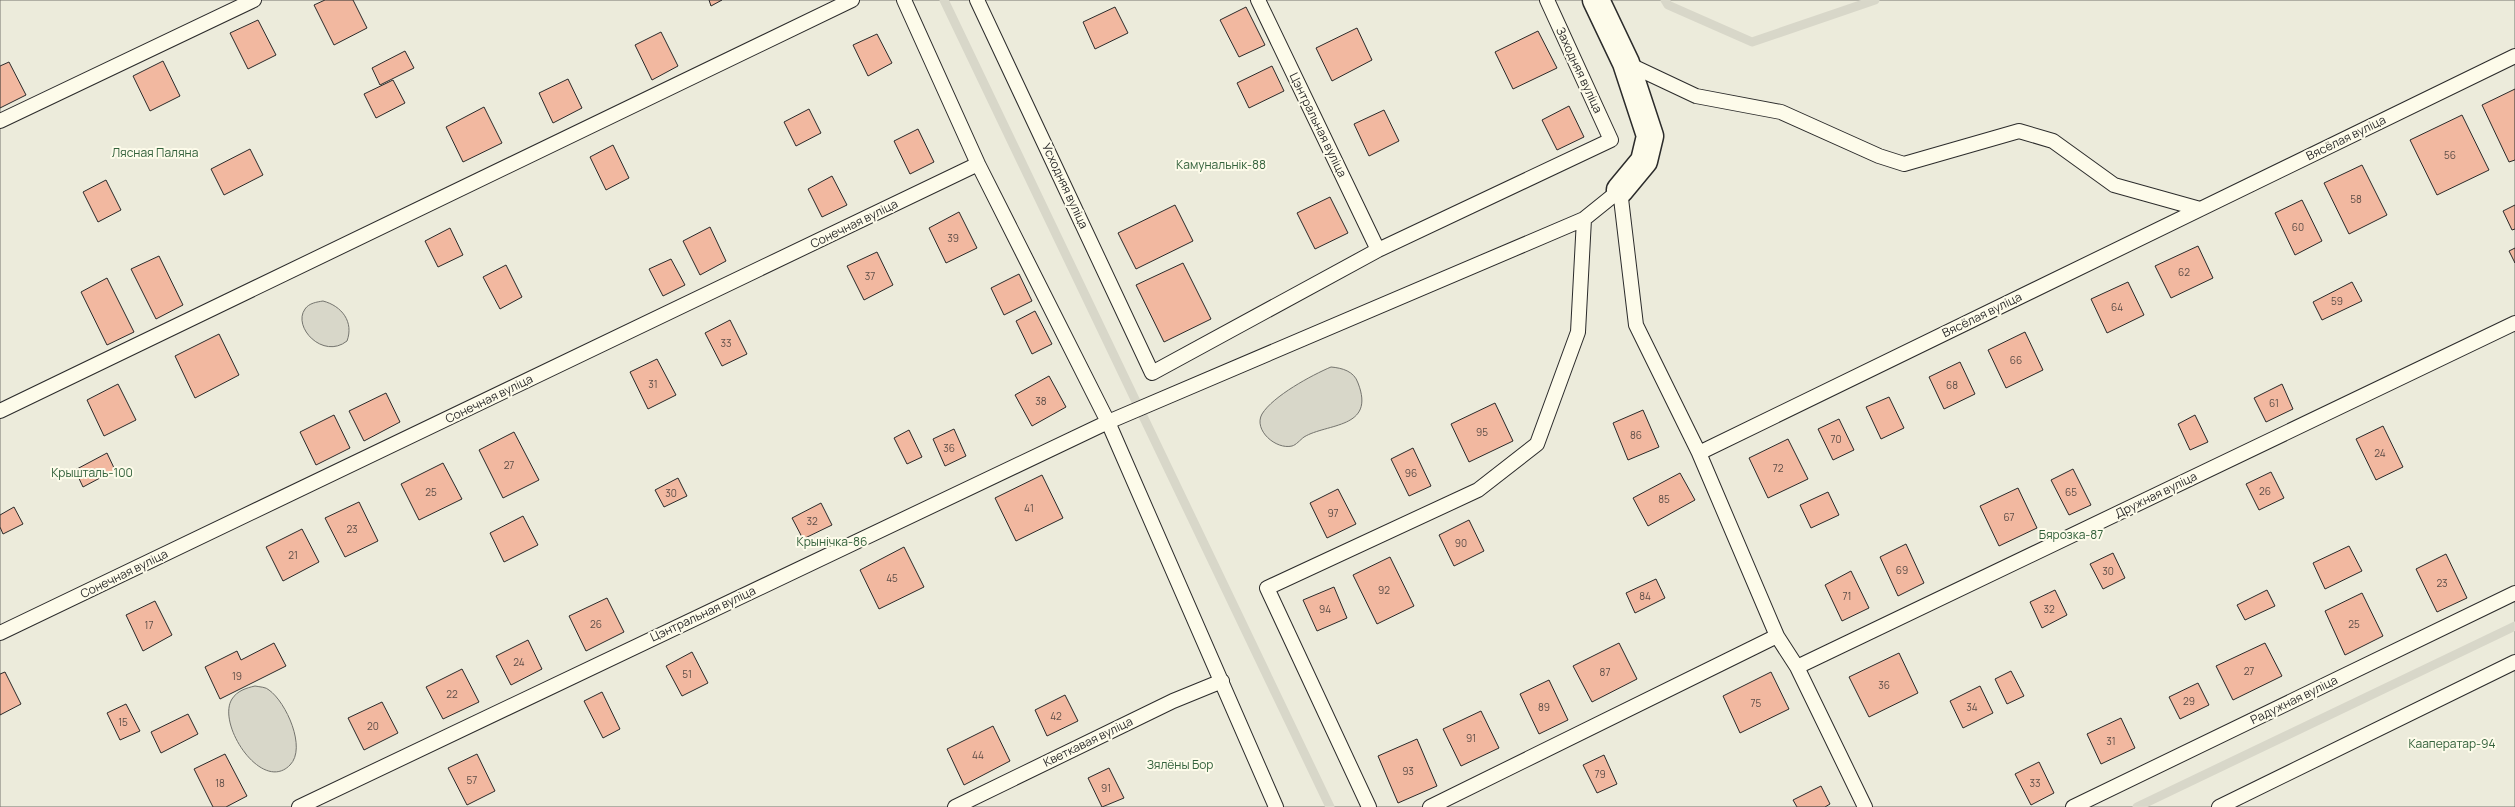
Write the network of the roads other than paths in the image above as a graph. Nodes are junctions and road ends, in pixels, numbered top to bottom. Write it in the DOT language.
graph roads {
  1 [pos="254,0"];
  2 [pos="852,0"];
  3 [pos="904,0"];
  4 [pos="977,0"];
  5 [pos="1258,0"];
  6 [pos="1547,0"];
  7 [pos="1596,0"];
  8 [pos="2515,56"];
  9 [pos="1626,63"];
  10 [pos="0,120"];
  11 [pos="978,164"];
  12 [pos="1620,190"];
  13 [pos="2200,209"];
  14 [pos="1584,220"];
  15 [pos="1378,250"];
  16 [pos="2515,323"];
  17 [pos="0,411"];
  18 [pos="1108,422"];
  19 [pos="1700,453"];
  20 [pos="2515,593"];
  21 [pos="0,633"];
  22 [pos="1777,636"];
  23 [pos="2515,662"];
  24 [pos="1797,667"];
  25 [pos="1222,681"];
  26 [pos="299,807"];
  27 [pos="955,807"];
  28 [pos="1276,807"];
  29 [pos="1369,807"];
  30 [pos="1430,807"];
  31 [pos="1864,807"];
  32 [pos="2073,807"];
  33 [pos="2219,807"];
  1 -- 10 [label="lane"];
  2 -- 17 [label="lane"];
  3 -- 11 [label="lane"];
  4 -- 15 [label="lane, Усходняя вуліца"];
  5 -- 15 [label="lane, Цэнтральная вуліца"];
  6 -- 15 [label="lane, Заходняя вуліца"];
  7 -- 9 [label="street"];
  8 -- 13 [label="lane, Вясёлая вуліца"];
  9 -- 12 [label="street"];
  9 -- 13 [label="lane"];
  11 -- 18 [label="lane"];
  11 -- 21 [label="lane, Сонечная вуліца"];
  12 -- 14 [label="lane, Цэнтральная вуліца"];
  12 -- 19 [label="lane"];
  13 -- 19 [label="lane, Вясёлая вуліца"];
  14 -- 18 [label="lane, Цэнтральная вуліца"];
  14 -- 29 [label="lane"];
  16 -- 24 [label="lane, Дружная вуліца"];
  18 -- 25 [label="lane"];
  18 -- 26 [label="lane, Цэнтральная вуліца"];
  19 -- 22 [label="lane"];
  20 -- 32 [label="lane, Радужная вуліца"];
  22 -- 24 [label="lane"];
  22 -- 30 [label="lane"];
  23 -- 33 [label="lane"];
  24 -- 31 [label="lane"];
  25 -- 27 [label="lane, Кветкавая вуліца"];
  25 -- 28 [label="lane"];
}
